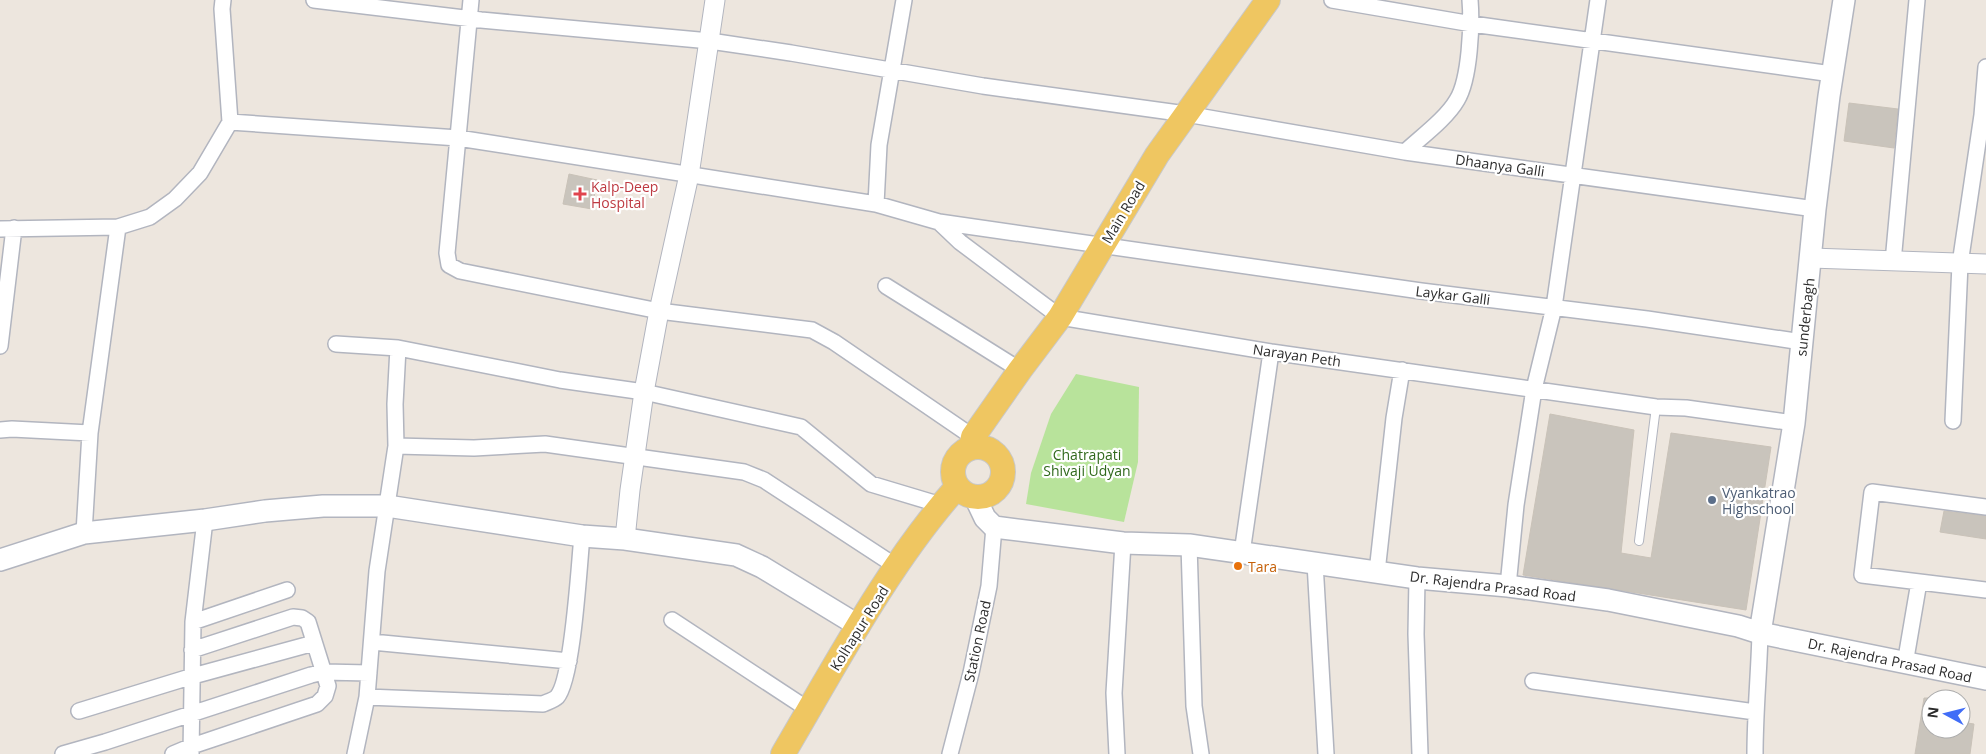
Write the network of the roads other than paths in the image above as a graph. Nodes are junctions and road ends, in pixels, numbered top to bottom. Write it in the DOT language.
graph roads {
  1 [pos="223,0"];
  2 [pos="314,0"];
  3 [pos="471,0"];
  4 [pos="714,0"];
  5 [pos="904,0"];
  6 [pos="1268,0"];
  7 [pos="1332,0"];
  8 [pos="1470,0"];
  9 [pos="1598,0"];
  10 [pos="1844,0"];
  11 [pos="1917,0"];
  12 [pos="468,18"];
  13 [pos="1472,24"];
  14 [pos="710,41"];
  15 [pos="1592,42"];
  16 [pos="1986,67"];
  17 [pos="892,71"];
  18 [pos="1832,74"];
  19 [pos="1186,114"];
  20 [pos="1984,115"];
  21 [pos="230,122"];
  22 [pos="458,138"];
  23 [pos="1405,152"];
  24 [pos="689,175"];
  25 [pos="1572,176"];
  26 [pos="876,204"];
  27 [pos="1815,209"];
  28 [pos="939,222"];
  29 [pos="118,227"];
  30 [pos="7,229"];
  31 [pos="1104,244"];
  32 [pos="1811,258"];
  33 [pos="1893,262"];
  34 [pos="1960,264"];
  35 [pos="1986,264"];
  36 [pos="886,286"];
  37 [pos="1554,307"];
  38 [pos="659,311"];
  39 [pos="1060,317"];
  40 [pos="1802,342"];
  41 [pos="336,344"];
  42 [pos="0,346"];
  43 [pos="398,348"];
  44 [pos="1271,352"];
  45 [pos="1020,370"];
  46 [pos="1402,370"];
  47 [pos="1534,389"];
  48 [pos="644,392"];
  49 [pos="1656,407"];
  50 [pos="1953,422"];
  51 [pos="1794,423"];
  52 [pos="0,430"];
  53 [pos="90,433"];
  54 [pos="975,437"];
  55 [pos="396,446"];
  56 [pos="634,456"];
  57 [pos="966,492"];
  58 [pos="941,505"];
  59 [pos="387,506"];
  60 [pos="1986,507"];
  61 [pos="205,520"];
  62 [pos="994,527"];
  63 [pos="84,533"];
  64 [pos="582,536"];
  65 [pos="625,539"];
  66 [pos="1639,541"];
  67 [pos="1123,543"];
  68 [pos="1189,545"];
  69 [pos="1242,553"];
  70 [pos="0,560"];
  71 [pos="1315,563"];
  72 [pos="897,567"];
  73 [pos="1378,572"];
  74 [pos="1417,578"];
  75 [pos="1919,582"];
  76 [pos="1508,586"];
  77 [pos="287,590"];
  78 [pos="1986,590"];
  79 [pos="672,620"];
  80 [pos="193,622"];
  81 [pos="859,626"];
  82 [pos="1760,633"];
  83 [pos="372,642"];
  84 [pos="314,643"];
  85 [pos="192,650"];
  86 [pos="569,661"];
  87 [pos="1905,664"];
  88 [pos="324,672"];
  89 [pos="369,673"];
  90 [pos="193,676"];
  91 [pos="1986,679"];
  92 [pos="1533,681"];
  93 [pos="367,698"];
  94 [pos="809,710"];
  95 [pos="79,711"];
  96 [pos="1755,712"];
  97 [pos="193,714"];
  98 [pos="192,750"];
  99 [pos="62,754"];
  100 [pos="172,754"];
  101 [pos="355,754"];
  102 [pos="783,754"];
  103 [pos="950,754"];
  104 [pos="1117,754"];
  105 [pos="1201,754"];
  106 [pos="1326,754"];
  107 [pos="1420,754"];
  108 [pos="1755,754"];
  1 -- 21 [label="street"];
  2 -- 12 [label="street, Dhaanya Galli"];
  3 -- 12 [label="street"];
  4 -- 14 [label="street"];
  5 -- 17 [label="street"];
  6 -- 19 [label="main road, Main Road"];
  7 -- 13 [label="street"];
  8 -- 13 [label="street"];
  9 -- 15 [label="street"];
  10 -- 18 [label="main road, sunderbagh"];
  11 -- 33 [label="street"];
  12 -- 14 [label="street, Dhaanya Galli"];
  12 -- 22 [label="street"];
  13 -- 15 [label="street"];
  13 -- 23 [label="street"];
  14 -- 17 [label="street, Dhaanya Galli"];
  14 -- 24 [label="street"];
  15 -- 18 [label="street"];
  15 -- 25 [label="street"];
  16 -- 20 [label="street"];
  17 -- 19 [label="street, Dhaanya Galli"];
  17 -- 26 [label="street"];
  18 -- 27 [label="main road, sunderbagh"];
  19 -- 23 [label="street, Dhaanya Galli"];
  19 -- 31 [label="main road, Main Road"];
  20 -- 34 [label="street"];
  21 -- 22 [label="street, Laykar Galli"];
  21 -- 29 [label="street"];
  22 -- 24 [label="street, Laykar Galli"];
  22 -- 38 [label="street"];
  23 -- 25 [label="street, Dhaanya Galli"];
  24 -- 26 [label="street, Laykar Galli"];
  24 -- 38 [label="street"];
  25 -- 27 [label="street, Dhaanya Galli"];
  25 -- 37 [label="street"];
  26 -- 28 [label="street, Laykar Galli"];
  27 -- 32 [label="main road, sunderbagh"];
  28 -- 31 [label="street, Laykar Galli"];
  28 -- 39 [label="street"];
  29 -- 30 [label="street"];
  29 -- 53 [label="street"];
  30 -- 42 [label="street"];
  31 -- 37 [label="street, Laykar Galli"];
  31 -- 39 [label="main road, Main Road"];
  32 -- 33 [label="street"];
  32 -- 40 [label="main road, sunderbagh"];
  33 -- 34 [label="street"];
  34 -- 35 [label="street"];
  34 -- 50 [label="street"];
  36 -- 45 [label="street"];
  37 -- 40 [label="street, Laykar Galli"];
  37 -- 47 [label="street"];
  38 -- 48 [label="street"];
  38 -- 54 [label="street"];
  39 -- 44 [label="street, Narayan Peth"];
  39 -- 45 [label="main road, Main Road"];
  40 -- 51 [label="main road, sunderbagh"];
  41 -- 43 [label="street"];
  43 -- 48 [label="street"];
  43 -- 55 [label="street"];
  44 -- 46 [label="street, Narayan Peth"];
  44 -- 69 [label="street"];
  45 -- 54 [label="main road, Main Road"];
  46 -- 47 [label="street, Narayan Peth"];
  46 -- 73 [label="street"];
  47 -- 49 [label="street, Narayan Peth"];
  47 -- 76 [label="street"];
  48 -- 56 [label="street"];
  48 -- 58 [label="street"];
  49 -- 51 [label="street, Narayan Peth"];
  49 -- 66 [label="lane"];
  51 -- 82 [label="main road, sunderbagh"];
  52 -- 53 [label="street"];
  53 -- 63 [label="street"];
  54 -- 57 [label="main road"];
  54 -- 57 [label="main road"];
  55 -- 56 [label="street"];
  55 -- 59 [label="street"];
  56 -- 65 [label="street"];
  56 -- 72 [label="street"];
  57 -- 58 [label="main road, Kolhapur Road"];
  57 -- 62 [label="main road"];
  58 -- 72 [label="main road, Kolhapur Road"];
  59 -- 61 [label="main road"];
  59 -- 64 [label="main road"];
  59 -- 83 [label="street"];
  60 -- 75 [label="street"];
  61 -- 63 [label="main road"];
  61 -- 80 [label="street"];
  62 -- 67 [label="main road, Dr. Rajendra Prasad Road"];
  62 -- 103 [label="street, Station Road"];
  63 -- 70 [label="main road"];
  64 -- 65 [label="main road"];
  64 -- 86 [label="street"];
  65 -- 81 [label="main road"];
  67 -- 68 [label="main road, Dr. Rajendra Prasad Road"];
  67 -- 104 [label="street"];
  68 -- 69 [label="main road, Dr. Rajendra Prasad Road"];
  68 -- 105 [label="street"];
  69 -- 71 [label="main road, Dr. Rajendra Prasad Road"];
  71 -- 73 [label="main road, Dr. Rajendra Prasad Road"];
  71 -- 106 [label="street"];
  72 -- 81 [label="main road, Kolhapur Road"];
  73 -- 74 [label="main road, Dr. Rajendra Prasad Road"];
  74 -- 76 [label="main road, Dr. Rajendra Prasad Road"];
  74 -- 107 [label="street"];
  75 -- 78 [label="street"];
  75 -- 87 [label="street"];
  76 -- 82 [label="main road, Dr. Rajendra Prasad Road"];
  77 -- 80 [label="street"];
  79 -- 94 [label="street"];
  80 -- 85 [label="street"];
  81 -- 94 [label="main road, Kolhapur Road"];
  82 -- 87 [label="main road, Dr. Rajendra Prasad Road"];
  82 -- 96 [label="street"];
  83 -- 86 [label="street"];
  83 -- 89 [label="street"];
  84 -- 85 [label="street"];
  84 -- 88 [label="street"];
  84 -- 90 [label="street"];
  85 -- 90 [label="street"];
  86 -- 93 [label="street"];
  87 -- 91 [label="main road, Dr. Rajendra Prasad Road"];
  88 -- 89 [label="street"];
  88 -- 97 [label="street"];
  88 -- 98 [label="street"];
  89 -- 93 [label="street"];
  90 -- 95 [label="street"];
  90 -- 97 [label="street"];
  92 -- 96 [label="street"];
  93 -- 101 [label="street"];
  94 -- 102 [label="main road, Kolhapur Road"];
  96 -- 108 [label="street"];
  97 -- 98 [label="street"];
  97 -- 99 [label="street"];
  98 -- 100 [label="street"];
}
